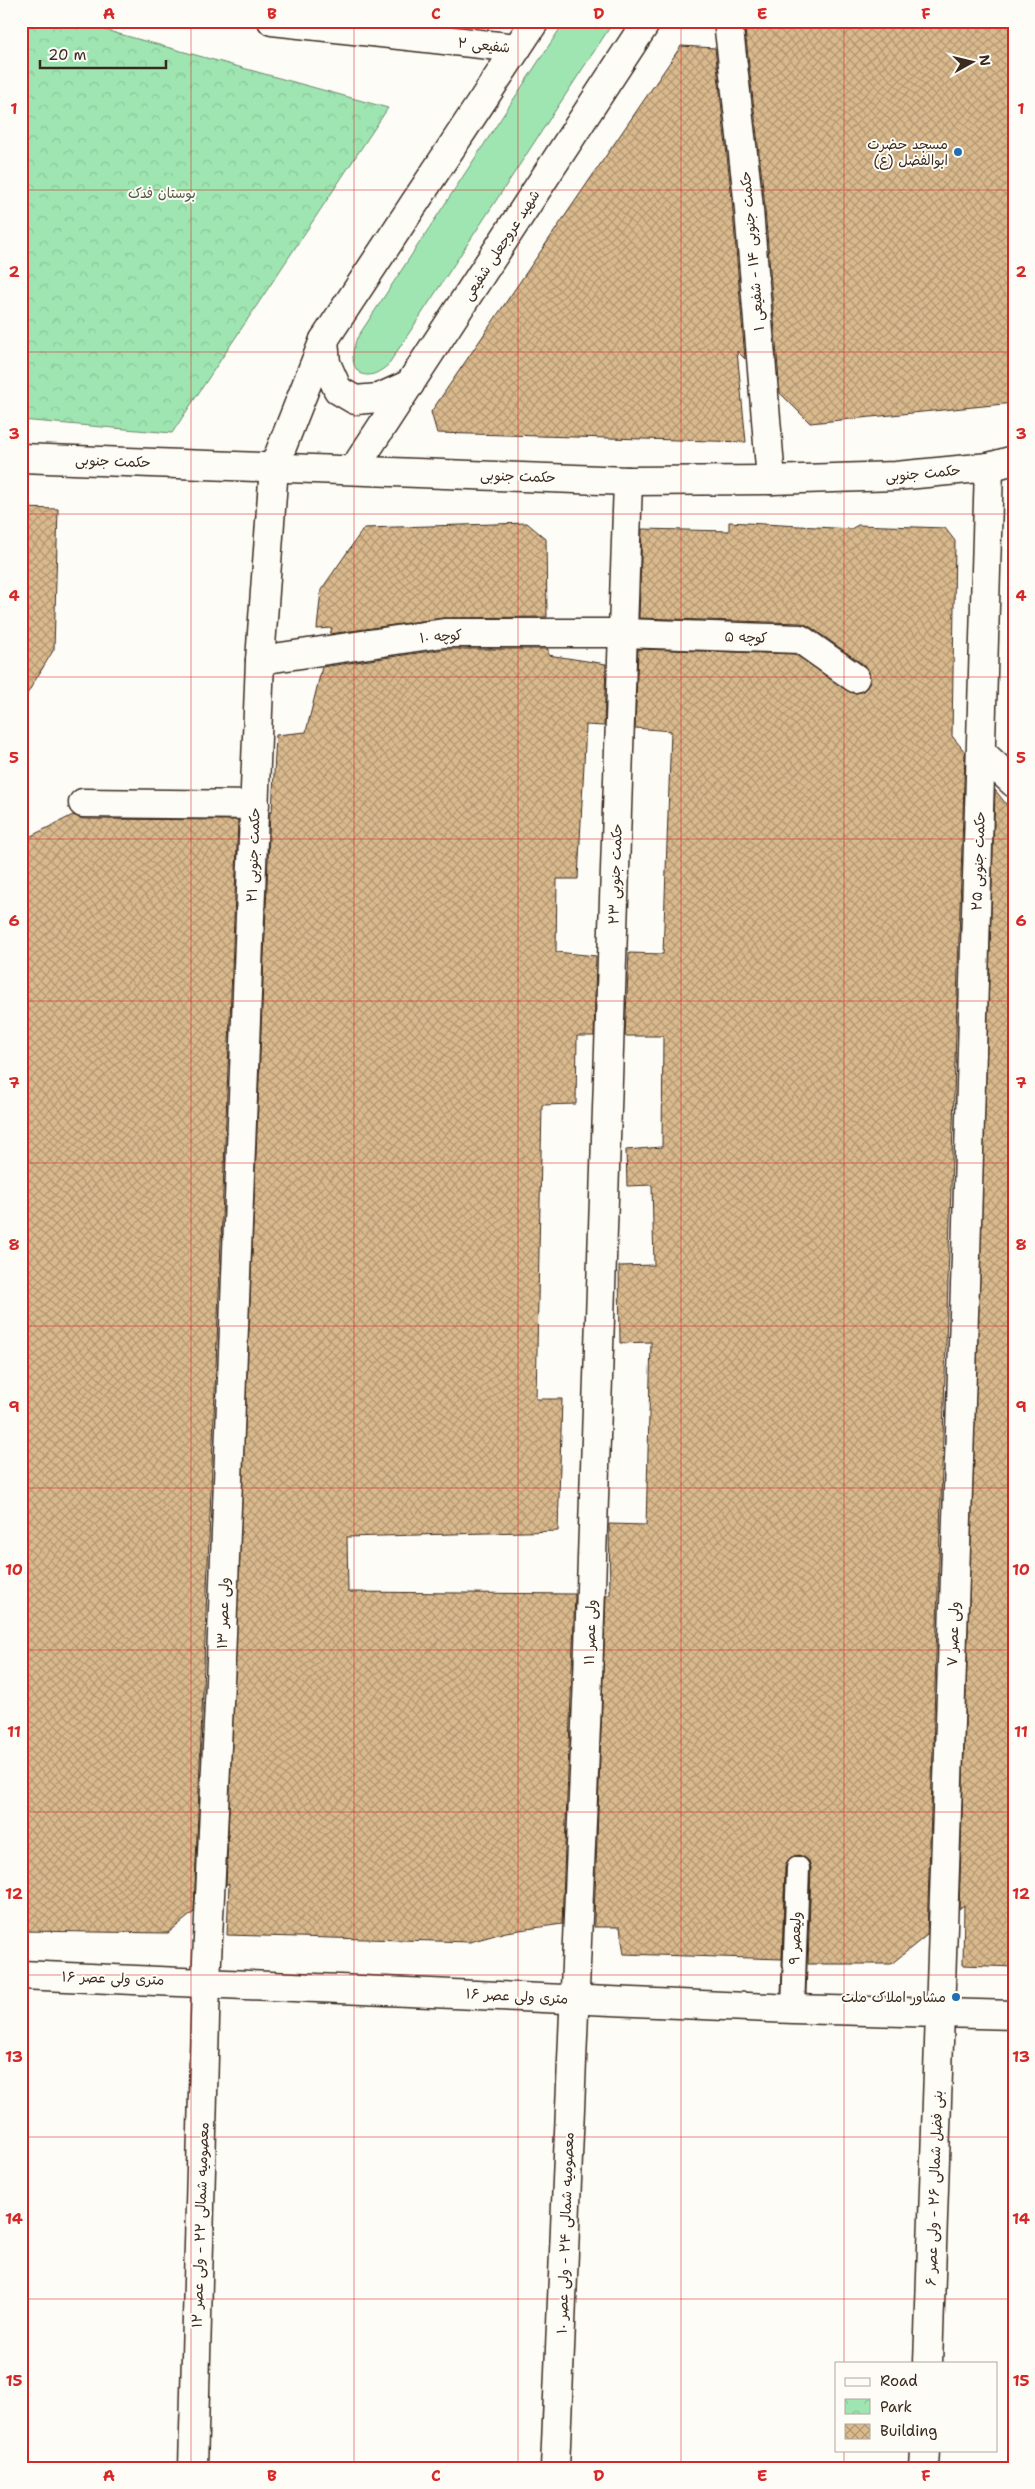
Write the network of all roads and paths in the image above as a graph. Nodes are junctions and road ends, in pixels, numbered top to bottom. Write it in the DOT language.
graph roads {
  1 [pos="272,21"];
  2 [pos="535,21"];
  3 [pos="647,21"];
  4 [pos="728,21"];
  5 [pos="517,48"];
  6 [pos="324,340"];
  7 [pos="410,384"];
  8 [pos="21,458"];
  9 [pos="1001,464"];
  10 [pos="274,466"];
  11 [pos="354,469"];
  12 [pos="771,480"];
  13 [pos="628,481"];
  14 [pos="623,633"];
  15 [pos="260,660"];
  16 [pos="855,678"];
  17 [pos="981,752"];
  18 [pos="1014,784"];
  19 [pos="82,803"];
  20 [pos="255,805"];
  21 [pos="236,1244"];
  22 [pos="966,1256"];
  23 [pos="602,1266"];
  24 [pos="798,1868"];
  25 [pos="21,1975"];
  26 [pos="206,1981"];
  27 [pos="575,1999"];
  28 [pos="793,2009"];
  29 [pos="940,2013"];
  30 [pos="1014,2015"];
  31 [pos="928,2362"];
  32 [pos="925,2452"];
  33 [pos="193,2468"];
  34 [pos="555,2468"];
  35 [pos="924,2468"];
  1 -- 5 [label="street, شفیعی ۲"];
  2 -- 5 [label="street"];
  3 -- 7 [label="street, شهید عروجعلی شفیعی"];
  4 -- 12 [label="street, حکمت جنوبی ۱۴ - شفیعی ۱"];
  5 -- 6 [label="street"];
  6 -- 7 [label="street"];
  6 -- 10 [label="street"];
  7 -- 11 [label="street, شهید عروجعلی شفیعی"];
  8 -- 10 [label="street, حکمت جنوبی"];
  9 -- 12 [label="street, حکمت جنوبی"];
  9 -- 17 [label="street, حکمت جنوبی ۲۵"];
  10 -- 11 [label="street, حکمت جنوبی"];
  10 -- 15 [label="street, حکمت جنوبی ۲۱"];
  11 -- 13 [label="street, حکمت جنوبی"];
  12 -- 13 [label="street, حکمت جنوبی"];
  13 -- 14 [label="street, حکمت جنوبی ۲۳"];
  14 -- 15 [label="street, کوچه ۱۰"];
  14 -- 16 [label="street, کوچه ۵"];
  14 -- 23 [label="street, حکمت جنوبی ۲۳"];
  15 -- 20 [label="street, حکمت جنوبی ۲۱"];
  17 -- 18 [label="street"];
  17 -- 22 [label="street, حکمت جنوبی ۲۵"];
  19 -- 20 [label="street"];
  20 -- 21 [label="street, حکمت جنوبی ۲۱"];
  21 -- 26 [label="street, ولی عصر ۱۳"];
  22 -- 29 [label="street, ولی عصر ۷"];
  23 -- 27 [label="street, ولی عصر ۱۱"];
  24 -- 28 [label="lane, ولیعصر ۹"];
  25 -- 26 [label="street, ۱۶ متری ولی عصر"];
  26 -- 27 [label="street, ۱۶ متری ولی عصر"];
  26 -- 33 [label="street, معصومیه شمالی ۲۲ - ولی عصر ۱۲"];
  27 -- 28 [label="street, ۱۶ متری ولی عصر"];
  27 -- 34 [label="street, معصومیه شمالی ۲۴ - ولی عصر ۱۰"];
  28 -- 29 [label="street, ۱۶ متری ولی عصر"];
  29 -- 30 [label="street, ۱۶ متری ولی عصر"];
  29 -- 31 [label="street, بنی فضل شمالی ۲۶ - ولی عصر ۶"];
  32 -- 35 [label="street"];
}
